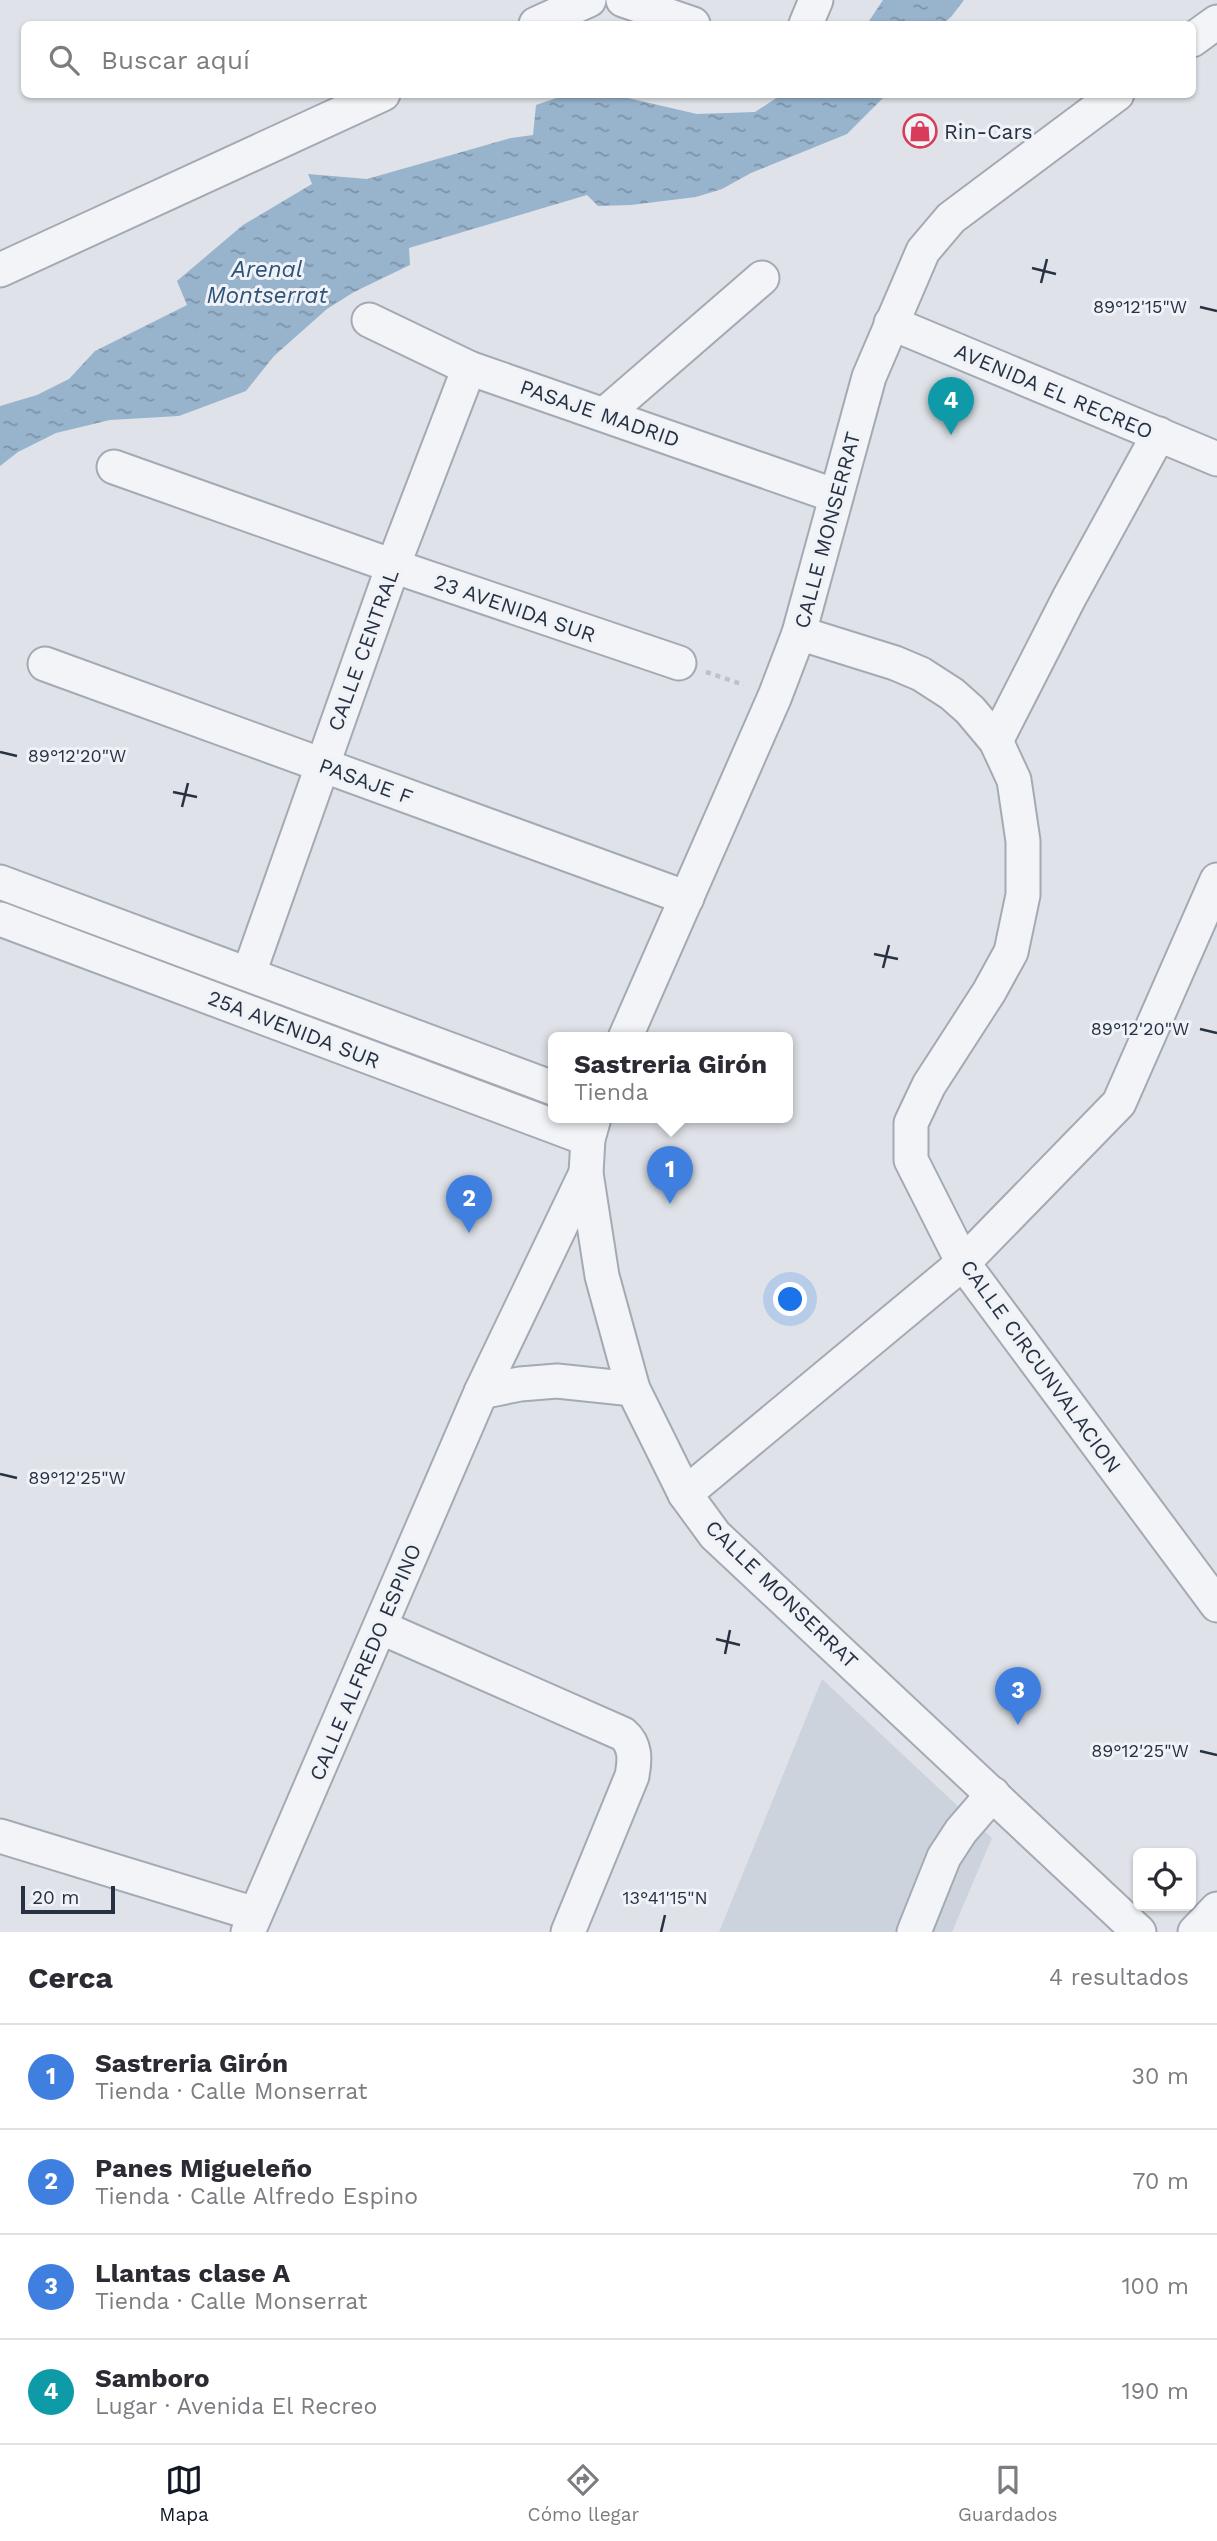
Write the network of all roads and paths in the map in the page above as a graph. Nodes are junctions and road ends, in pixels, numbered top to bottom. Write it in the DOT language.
graph roads {
  1 [pos="589,0"];
  2 [pos="623,0"];
  3 [pos="816,0"];
  4 [pos="543,21"];
  5 [pos="684,21"];
  6 [pos="807,21"];
  7 [pos="1217,22"];
  8 [pos="1196,37"];
  9 [pos="374,98"];
  10 [pos="1112,98"];
  11 [pos="0,270"];
  12 [pos="762,278"];
  13 [pos="369,320"];
  14 [pos="891,323"];
  15 [pos="469,368"];
  16 [pos="605,414"];
  17 [pos="1159,434"];
  18 [pos="1217,459"];
  19 [pos="114,467"];
  20 [pos="836,495"];
  21 [pos="393,566"];
  22 [pos="799,632"];
  23 [pos="679,663"];
  24 [pos="46,664"];
  25 [pos="775,696"];
  26 [pos="996,741"];
  27 [pos="321,765"];
  28 [pos="1217,880"];
  29 [pos="0,882"];
  30 [pos="687,898"];
  31 [pos="0,919"];
  32 [pos="249,974"];
  33 [pos="628,1032"];
  34 [pos="548,1086"];
  35 [pos="548,1114"];
  36 [pos="574,1123"];
  37 [pos="591,1129"];
  38 [pos="586,1173"];
  39 [pos="963,1263"];
  40 [pos="633,1390"];
  41 [pos="481,1392"];
  42 [pos="685,1494"];
  43 [pos="1217,1605"];
  44 [pos="380,1627"];
  45 [pos="993,1794"];
  46 [pos="0,1836"];
  47 [pos="1217,1909"];
  48 [pos="252,1923"];
  49 [pos="568,1932"];
  50 [pos="914,1932"];
  51 [pos="1139,1932"];
  52 [pos="1195,1932"];
  1 -- 4 [label="street"];
  2 -- 5 [label="street"];
  3 -- 6 [label="street"];
  7 -- 8 [label="street"];
  9 -- 11 [label="street"];
  10 -- 14 [label="street, CALLE MONSERRAT"];
  12 -- 16 [label="street"];
  13 -- 15 [label="street, PASAJE MADRID"];
  14 -- 17 [label="street, AVENIDA EL RECREO"];
  14 -- 20 [label="street, CALLE MONSERRAT"];
  15 -- 16 [label="street, PASAJE MADRID"];
  15 -- 21 [label="street, CALLE CENTRAL"];
  16 -- 20 [label="street, PASAJE MADRID"];
  17 -- 18 [label="street, AVENIDA EL RECREO"];
  17 -- 26 [label="street"];
  19 -- 21 [label="street, 23 AVENIDA SUR"];
  20 -- 22 [label="street, CALLE MONSERRAT"];
  21 -- 23 [label="street, 23 AVENIDA SUR"];
  21 -- 27 [label="street, CALLE CENTRAL"];
  22 -- 25 [label="street, CALLE MONSERRAT"];
  22 -- 26 [label="street, CALLE CIRCUNVALACION"];
  23 -- 25 [label="path"];
  24 -- 27 [label="street, PASAJE F"];
  25 -- 30 [label="street, CALLE MONSERRAT"];
  26 -- 39 [label="street, CALLE CIRCUNVALACION"];
  27 -- 30 [label="street, PASAJE F"];
  27 -- 32 [label="street, CALLE CENTRAL"];
  28 -- 39 [label="street"];
  29 -- 32 [label="street, 25A AVENIDA SUR"];
  30 -- 33 [label="street, CALLE MONSERRAT"];
  31 -- 35 [label="street, 25A AVENIDA SUR"];
  32 -- 34 [label="street, 25A AVENIDA SUR"];
  36 -- 37 [label="street, 25A AVENIDA SUR"];
  37 -- 38 [label="street, CALLE MONSERRAT"];
  38 -- 40 [label="street, CALLE MONSERRAT"];
  38 -- 41 [label="street, CALLE ALFREDO ESPINO"];
  39 -- 42 [label="street"];
  39 -- 43 [label="street, CALLE CIRCUNVALACION"];
  40 -- 41 [label="street"];
  40 -- 42 [label="street, CALLE MONSERRAT"];
  41 -- 44 [label="street, CALLE ALFREDO ESPINO"];
  42 -- 45 [label="street, CALLE MONSERRAT"];
  44 -- 48 [label="street, CALLE ALFREDO ESPINO"];
  44 -- 49 [label="street"];
  45 -- 50 [label="street"];
  45 -- 51 [label="street, CALLE MONSERRAT"];
  46 -- 48 [label="street"];
  47 -- 52 [label="street"];
}
